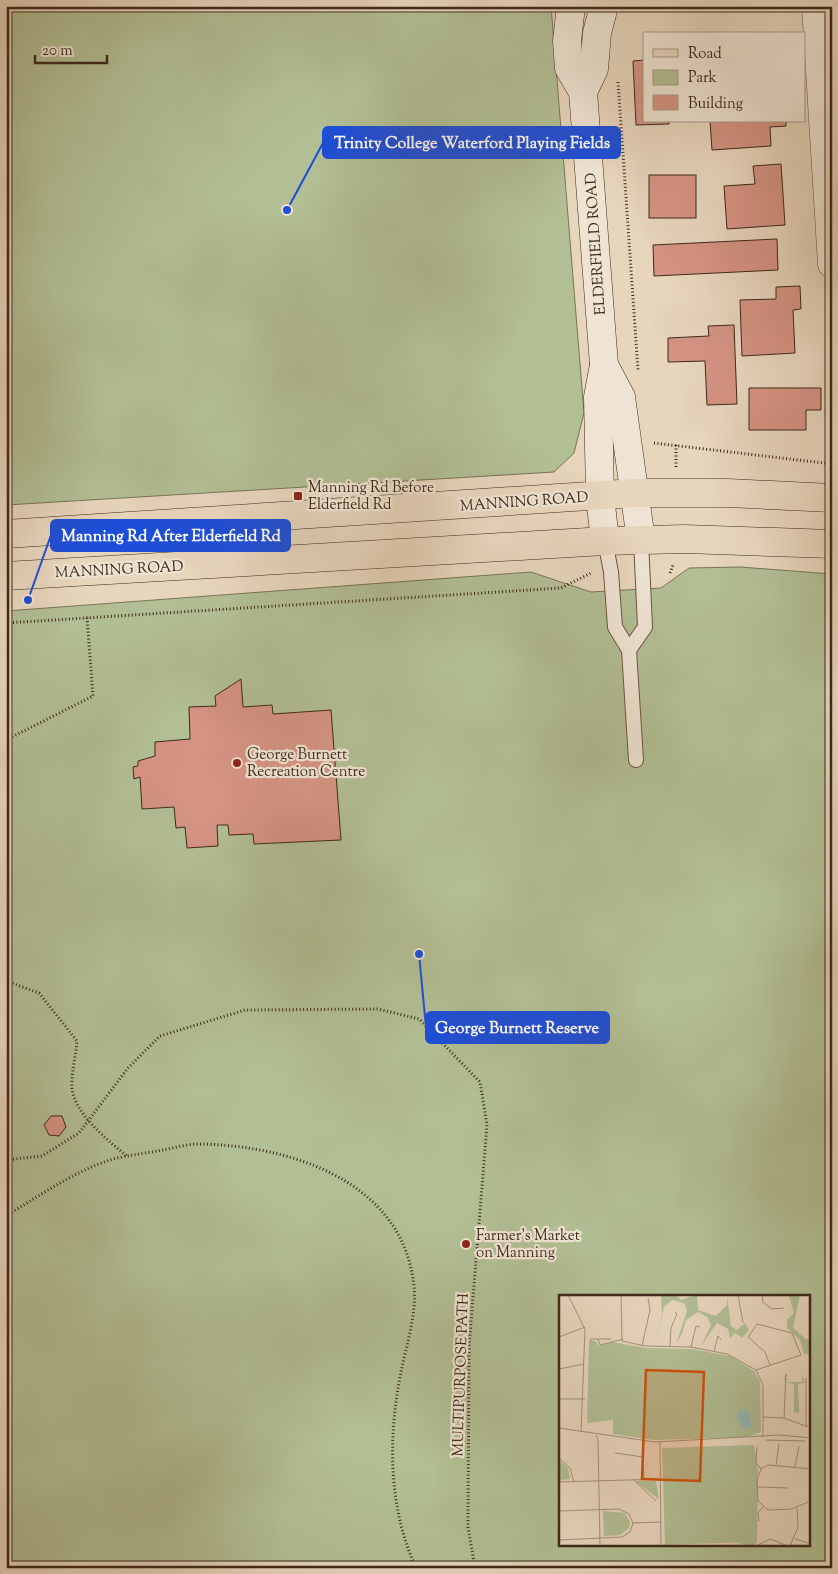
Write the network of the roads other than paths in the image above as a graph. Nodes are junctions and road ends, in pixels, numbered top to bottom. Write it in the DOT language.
graph roads {
  1 [pos="600,6"];
  2 [pos="816,6"];
  3 [pos="575,7"];
  4 [pos="583,92"];
  5 [pos="832,264"];
  6 [pos="604,365"];
  7 [pos="635,493"];
  8 [pos="600,496"];
  9 [pos="832,498"];
  10 [pos="6,534"];
  11 [pos="640,540"];
  12 [pos="605,541"];
  13 [pos="832,544"];
  14 [pos="6,576"];
  15 [pos="628,650"];
  16 [pos="636,760"];
  1 -- 4 [label="street, ELDERFIELD ROAD"];
  2 -- 5 [label="street"];
  3 -- 4 [label="street, ELDERFIELD ROAD"];
  4 -- 6 [label="street, ELDERFIELD ROAD"];
  6 -- 7 [label="street, ELDERFIELD ROAD"];
  6 -- 8 [label="street, ELDERFIELD ROAD"];
  7 -- 8 [label="main road, MANNING ROAD"];
  7 -- 9 [label="main road, MANNING ROAD"];
  7 -- 11 [label="street, ELDERFIELD ROAD"];
  8 -- 10 [label="main road, MANNING ROAD"];
  8 -- 12 [label="street, ELDERFIELD ROAD"];
  11 -- 12 [label="main road, MANNING ROAD"];
  11 -- 13 [label="main road, MANNING ROAD"];
  11 -- 15 [label="lane"];
  12 -- 14 [label="main road, MANNING ROAD"];
  12 -- 15 [label="lane"];
  15 -- 16 [label="lane"];
}
